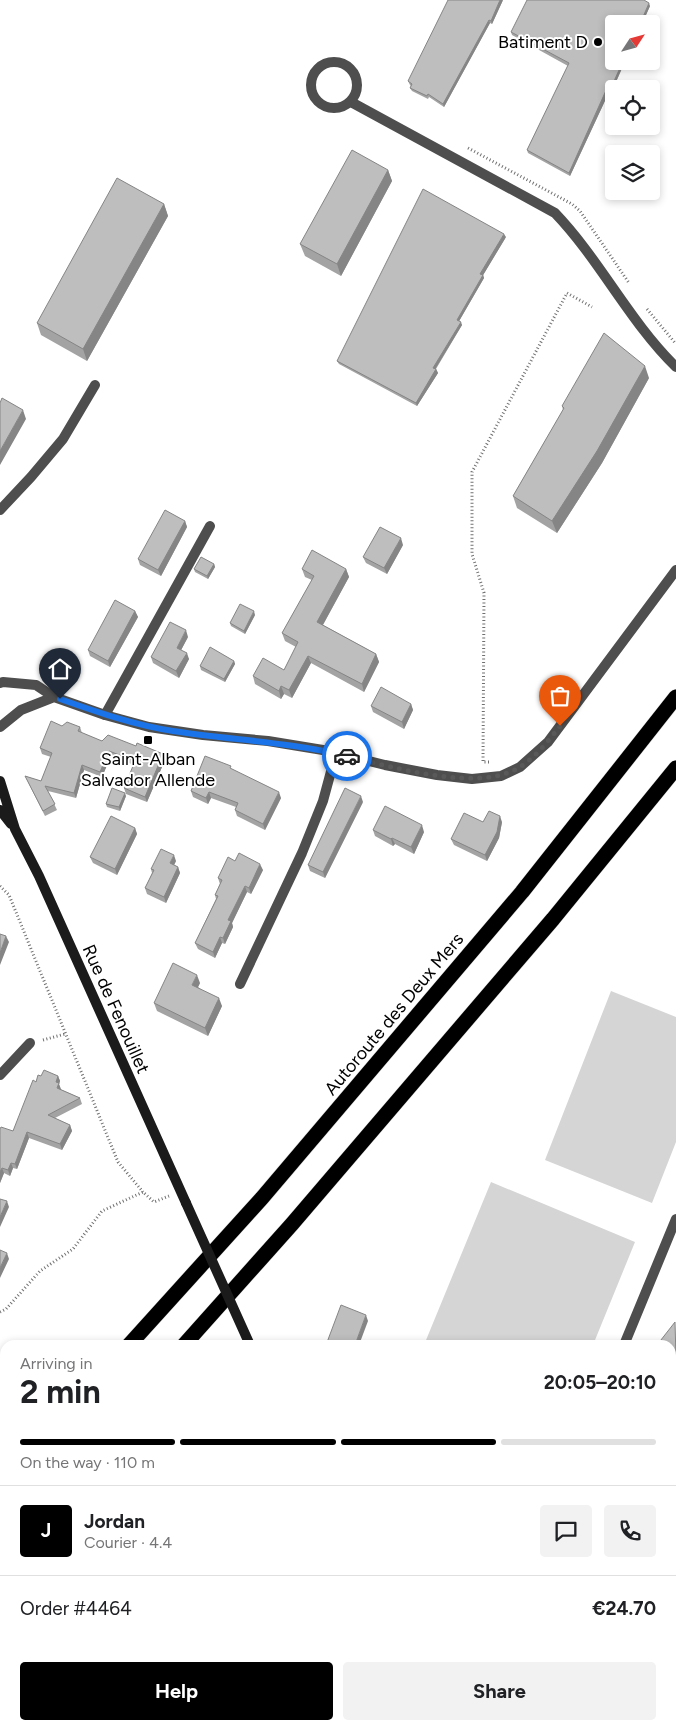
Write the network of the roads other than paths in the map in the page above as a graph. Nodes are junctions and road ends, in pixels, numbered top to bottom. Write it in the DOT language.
graph roads {
  1 [pos="351,102"];
  2 [pos="676,367"];
  3 [pos="95,385"];
  4 [pos="0,510"];
  5 [pos="210,526"];
  6 [pos="676,570"];
  7 [pos="0,683"];
  8 [pos="54,697"];
  9 [pos="676,697"];
  10 [pos="104,715"];
  11 [pos="0,727"];
  12 [pos="336,753"];
  13 [pos="676,768"];
  14 [pos="0,781"];
  15 [pos="0,810"];
  16 [pos="15,829"];
  17 [pos="240,984"];
  18 [pos="30,1043"];
  19 [pos="0,1075"];
  20 [pos="676,1219"];
  21 [pos="134,1340"];
  22 [pos="188,1340"];
  23 [pos="248,1340"];
  24 [pos="626,1340"];
  1 -- 1 [label="street"];
  1 -- 2 [label="street"];
  3 -- 4 [label="street"];
  5 -- 10 [label="street"];
  6 -- 12 [label="street"];
  7 -- 8 [label="street"];
  8 -- 10 [label="street"];
  8 -- 11 [label="street"];
  9 -- 21 [label="highway, Autoroute des Deux Mers"];
  10 -- 12 [label="street"];
  12 -- 17 [label="street"];
  13 -- 22 [label="highway"];
  14 -- 16 [label="main road, Rue de Fenouillet"];
  15 -- 16 [label="main road, Rue de Fenouillet"];
  16 -- 23 [label="main road, Rue de Fenouillet, bridge"];
  18 -- 19 [label="street"];
  20 -- 24 [label="street"];
}
